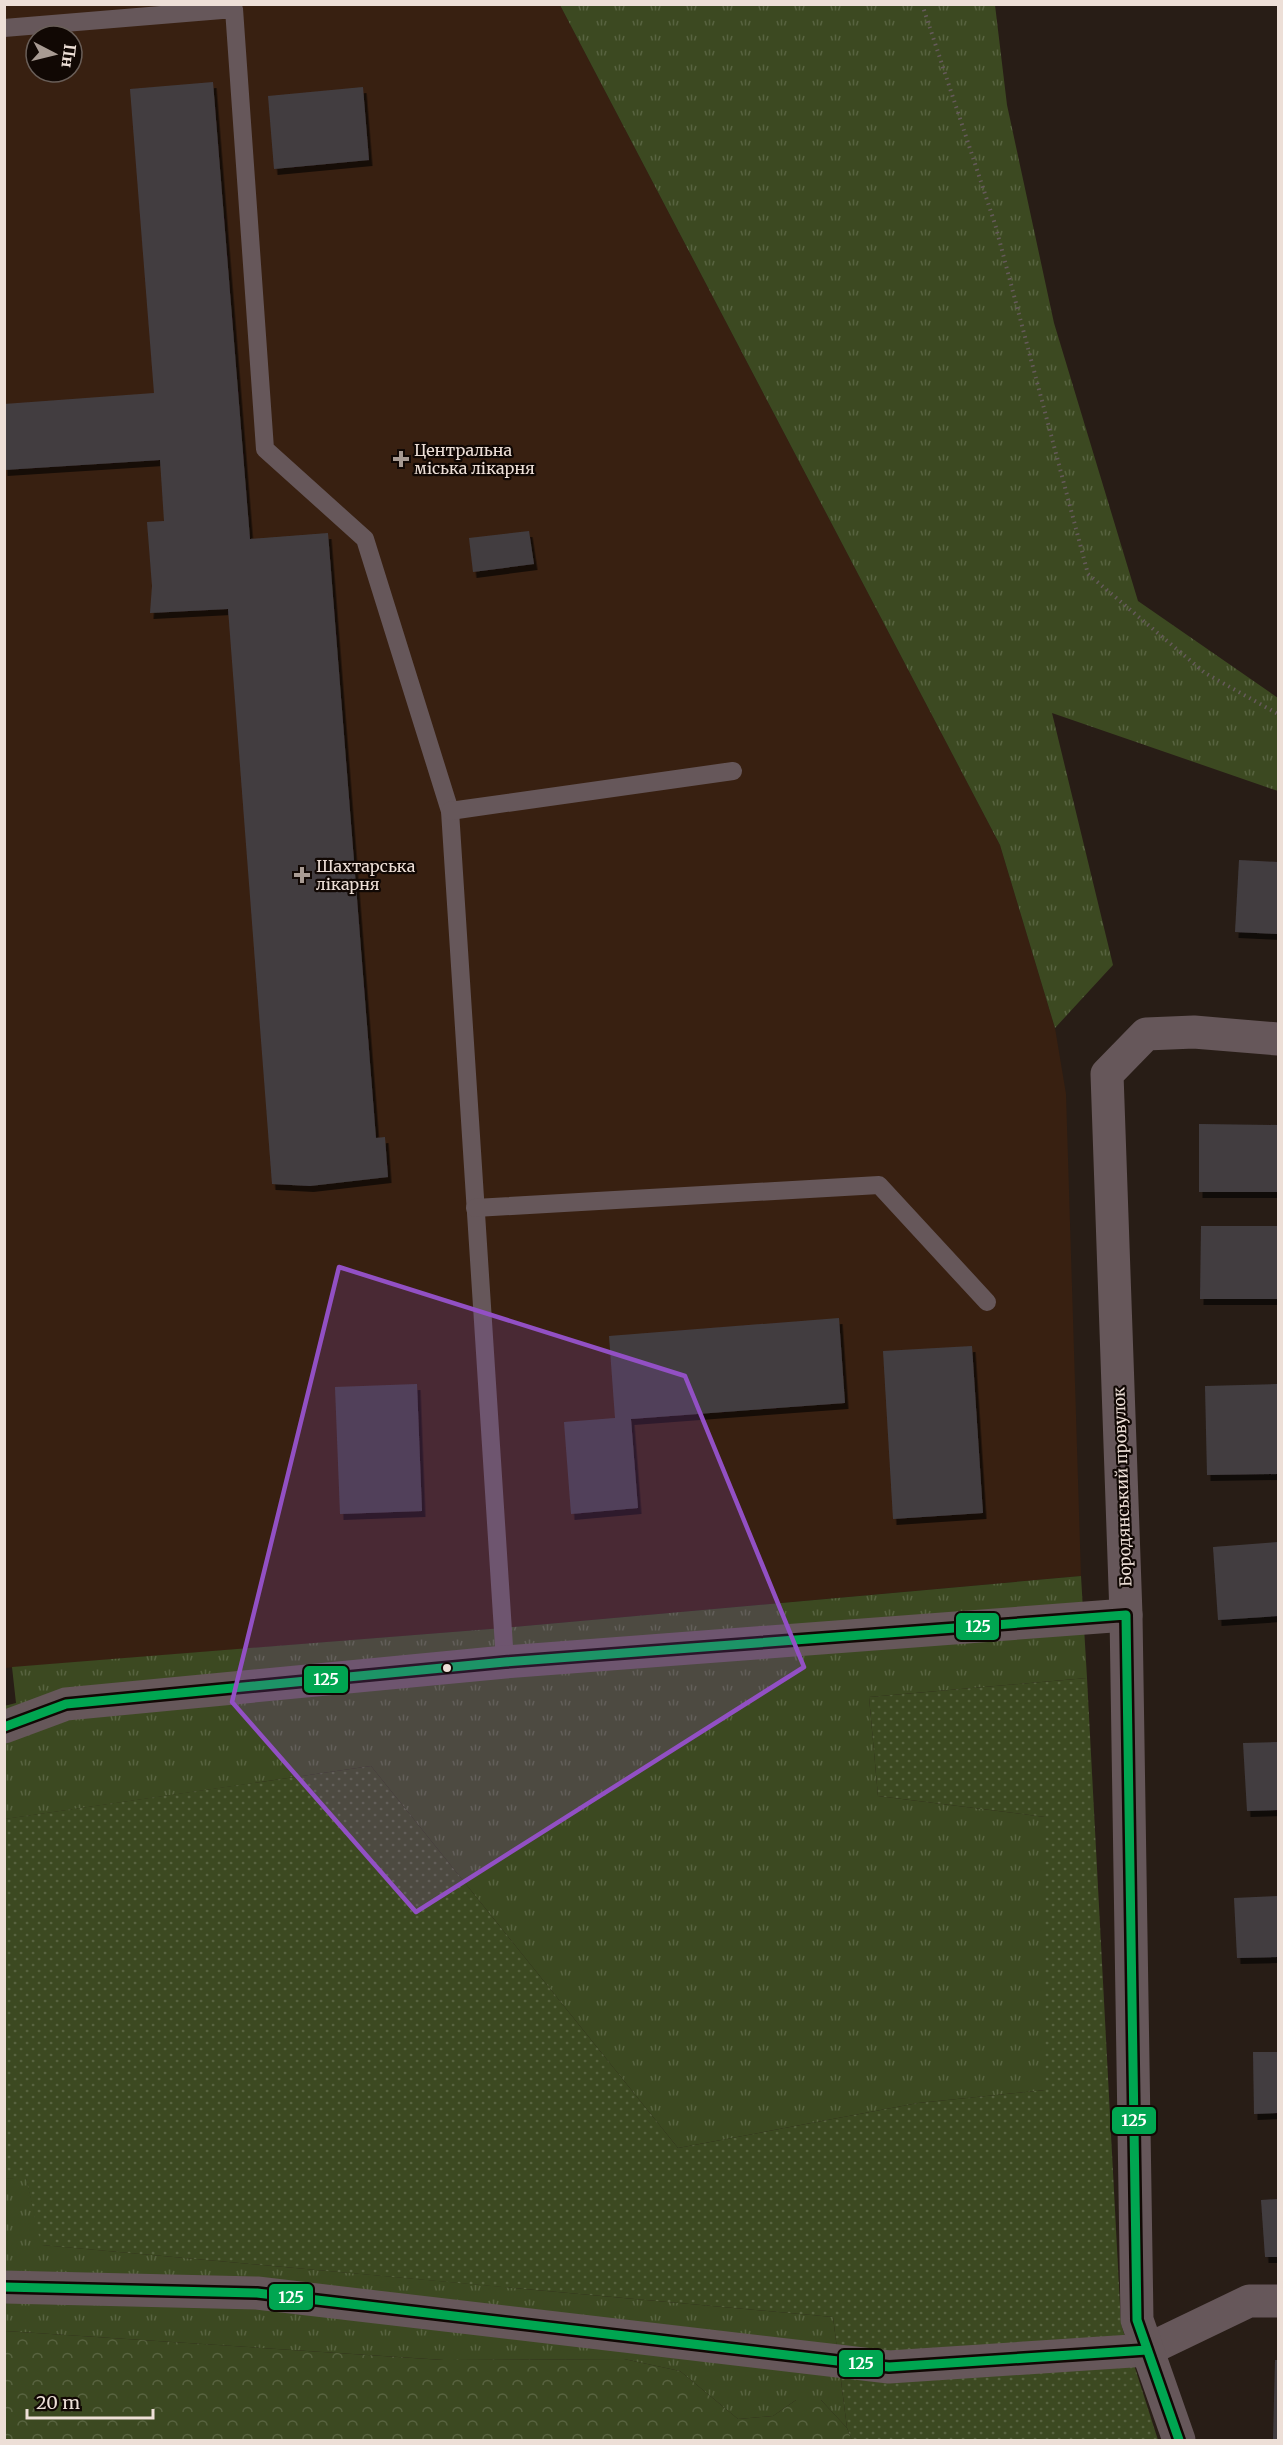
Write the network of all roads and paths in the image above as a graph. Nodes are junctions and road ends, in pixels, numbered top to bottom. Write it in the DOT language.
graph roads {
  1 [pos="922,4"];
  2 [pos="4,28"];
  3 [pos="1278,714"];
  4 [pos="733,771"];
  5 [pos="450,811"];
  6 [pos="1278,1038"];
  7 [pos="475,1208"];
  8 [pos="987,1302"];
  9 [pos="1126,1615"];
  10 [pos="505,1662"];
  11 [pos="4,1727"];
  12 [pos="4,2287"];
  13 [pos="1278,2301"];
  14 [pos="1147,2350"];
  15 [pos="1179,2440"];
  1 -- 3 [label="path"];
  2 -- 5 [label="lane"];
  4 -- 5 [label="lane"];
  5 -- 7 [label="lane"];
  6 -- 9 [label="street, Бородянський провулок"];
  7 -- 8 [label="lane"];
  7 -- 10 [label="lane"];
  9 -- 10 [label="street"];
  9 -- 14 [label="street, Бородянський провулок"];
  10 -- 11 [label="street"];
  12 -- 14 [label="street"];
  13 -- 14 [label="street"];
  14 -- 15 [label="street, Бородянський провулок"];
}
